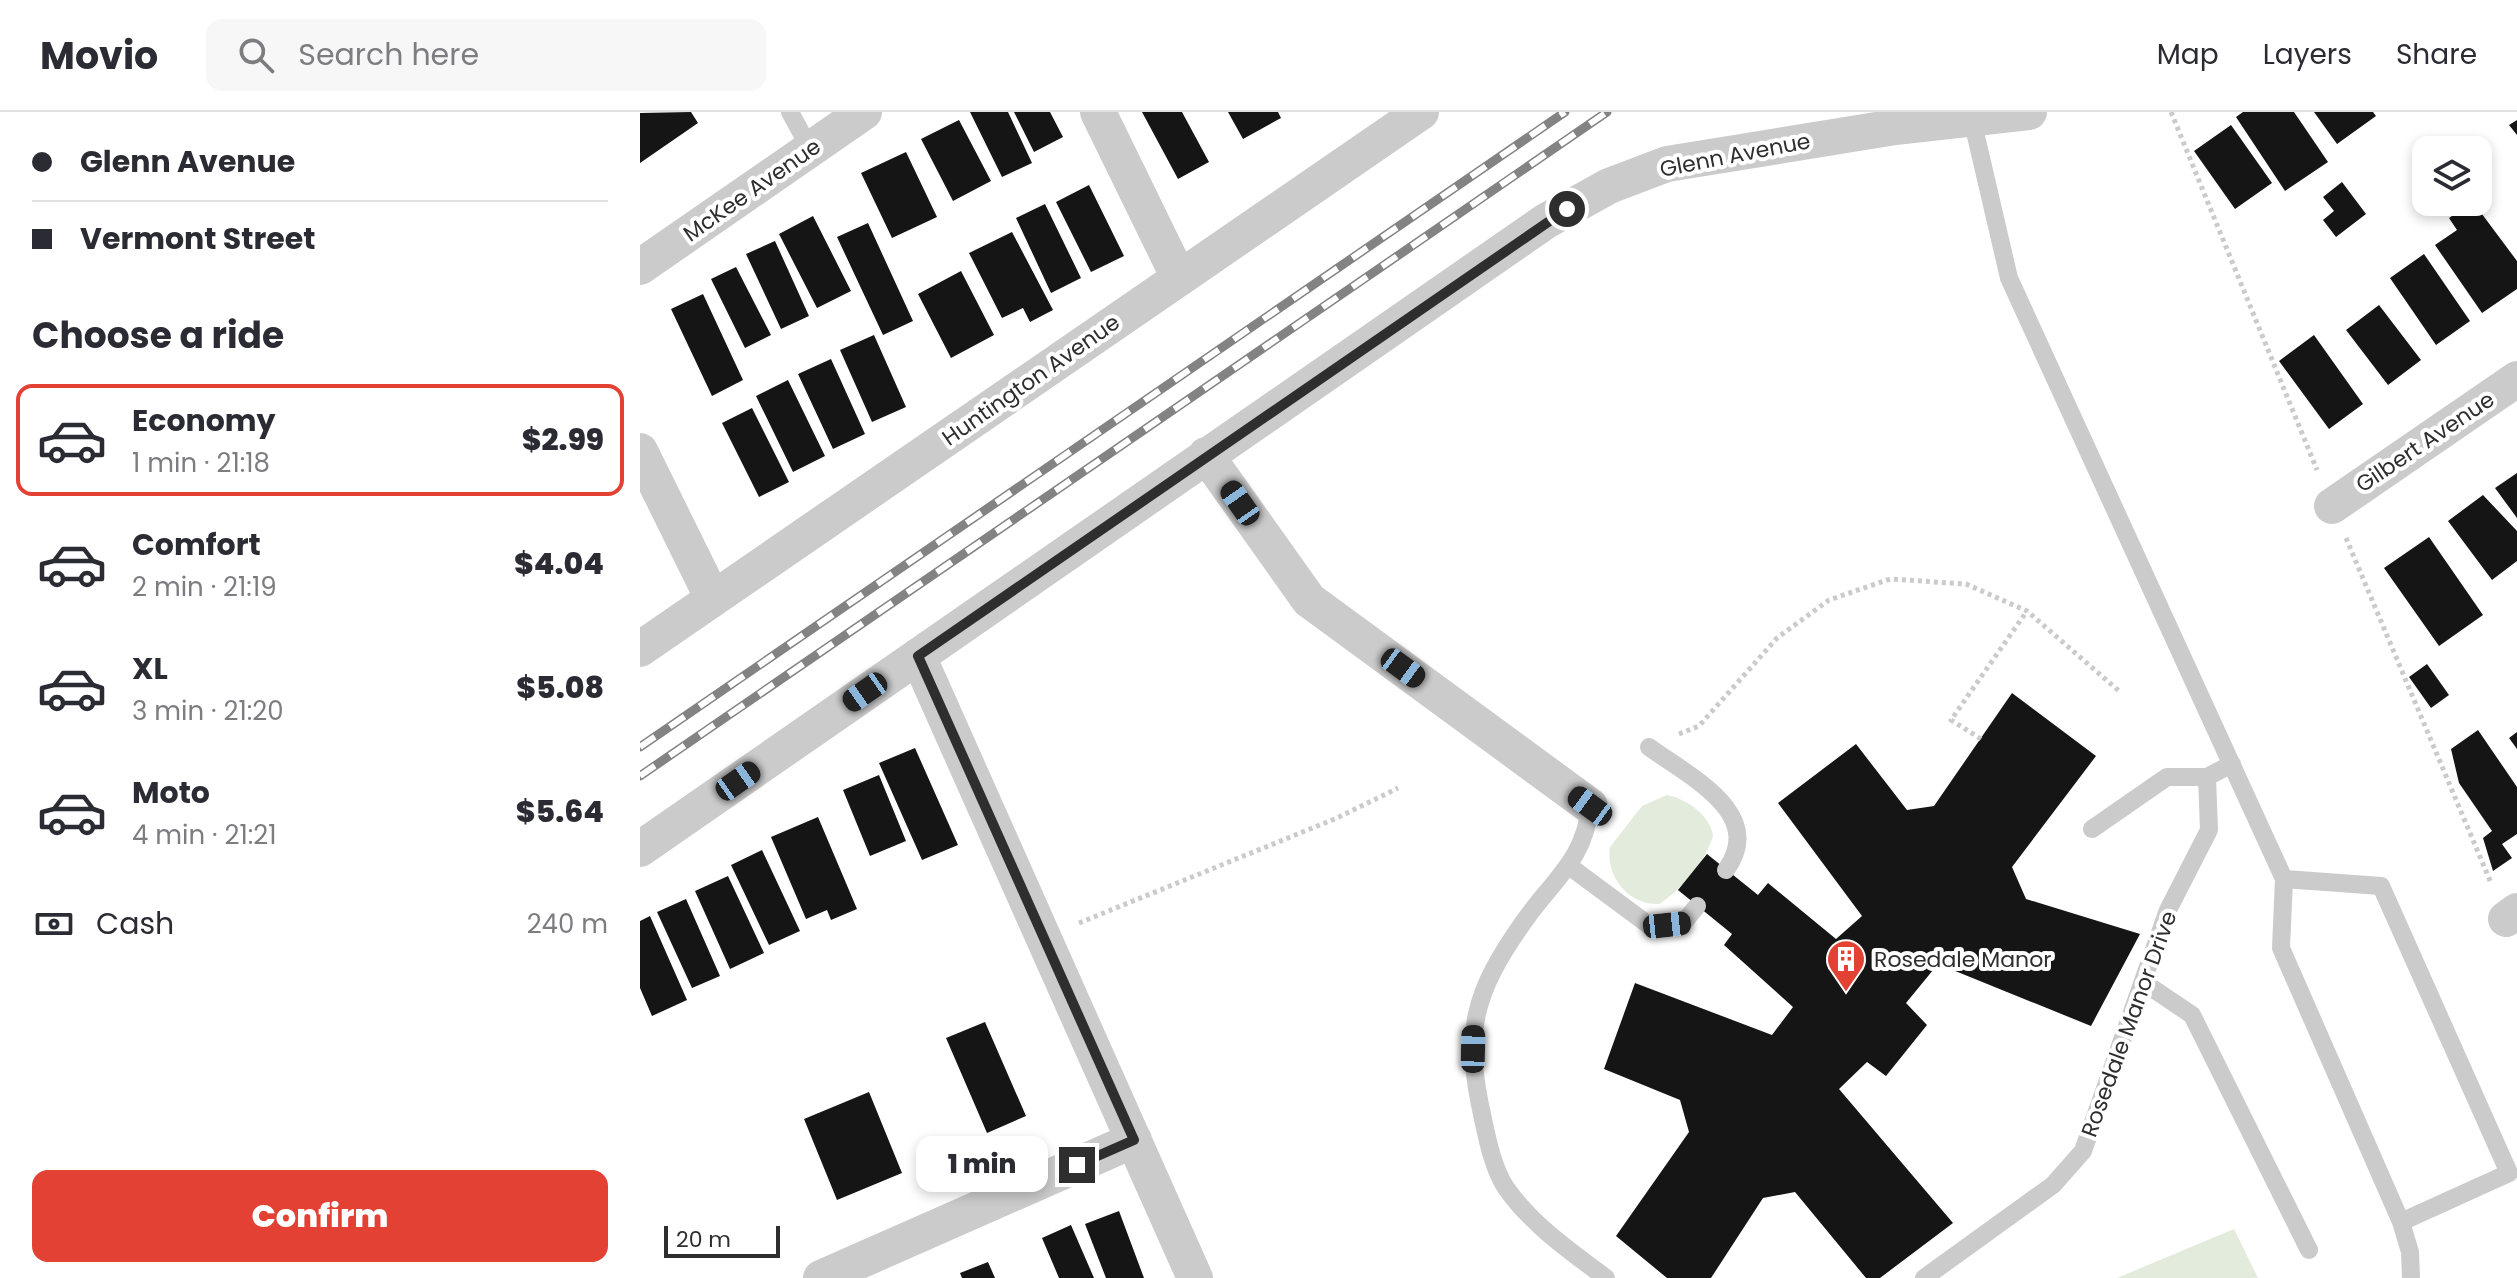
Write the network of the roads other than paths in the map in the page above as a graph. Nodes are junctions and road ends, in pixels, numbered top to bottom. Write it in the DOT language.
graph roads {
  1 [pos="790,112"];
  2 [pos="864,112"];
  3 [pos="1098,112"];
  4 [pos="1421,112"];
  5 [pos="2029,112"];
  6 [pos="1972,115"];
  7 [pos="810,149"];
  8 [pos="640,267"];
  9 [pos="1179,278"];
  10 [pos="2517,379"];
  11 [pos="640,451"];
  12 [pos="1206,455"];
  13 [pos="2332,506"];
  14 [pos="713,599"];
  15 [pos="640,649"];
  16 [pos="918,656"];
  17 [pos="1649,747"];
  18 [pos="2232,764"];
  19 [pos="2207,777"];
  20 [pos="1590,806"];
  21 [pos="2092,829"];
  22 [pos="640,849"];
  23 [pos="1569,866"];
  24 [pos="1726,870"];
  25 [pos="2284,879"];
  26 [pos="1697,906"];
  27 [pos="2143,982"];
  28 [pos="1134,1140"];
  29 [pos="2401,1222"];
  30 [pos="2309,1250"];
  31 [pos="821,1278"];
  32 [pos="1195,1278"];
  33 [pos="1606,1278"];
  34 [pos="1924,1278"];
  35 [pos="2411,1278"];
  1 -- 7 [label="lane"];
  2 -- 7 [label="street, McKee Avenue"];
  3 -- 9 [label="street"];
  4 -- 9 [label="street, Huntington Avenue"];
  5 -- 6 [label="street, Glenn Avenue"];
  6 -- 12 [label="street, Glenn Avenue"];
  6 -- 18 [label="lane"];
  7 -- 8 [label="street, McKee Avenue"];
  9 -- 14 [label="street, Huntington Avenue"];
  10 -- 13 [label="street, Gilbert Avenue"];
  11 -- 14 [label="street"];
  12 -- 16 [label="street, Glenn Avenue"];
  12 -- 20 [label="street"];
  14 -- 15 [label="street, Huntington Avenue"];
  16 -- 22 [label="street, Glenn Avenue"];
  16 -- 28 [label="street"];
  17 -- 24 [label="lane"];
  18 -- 19 [label="lane"];
  18 -- 25 [label="lane"];
  19 -- 21 [label="lane"];
  19 -- 27 [label="lane, Rosedale Manor Drive"];
  20 -- 23 [label="lane"];
  23 -- 26 [label="lane"];
  23 -- 33 [label="lane"];
  25 -- 29 [label="lane"];
  25 -- 29 [label="lane"];
  27 -- 30 [label="lane"];
  27 -- 34 [label="lane, Rosedale Manor Drive"];
  28 -- 31 [label="street"];
  28 -- 32 [label="street"];
  29 -- 35 [label="lane"];
}
